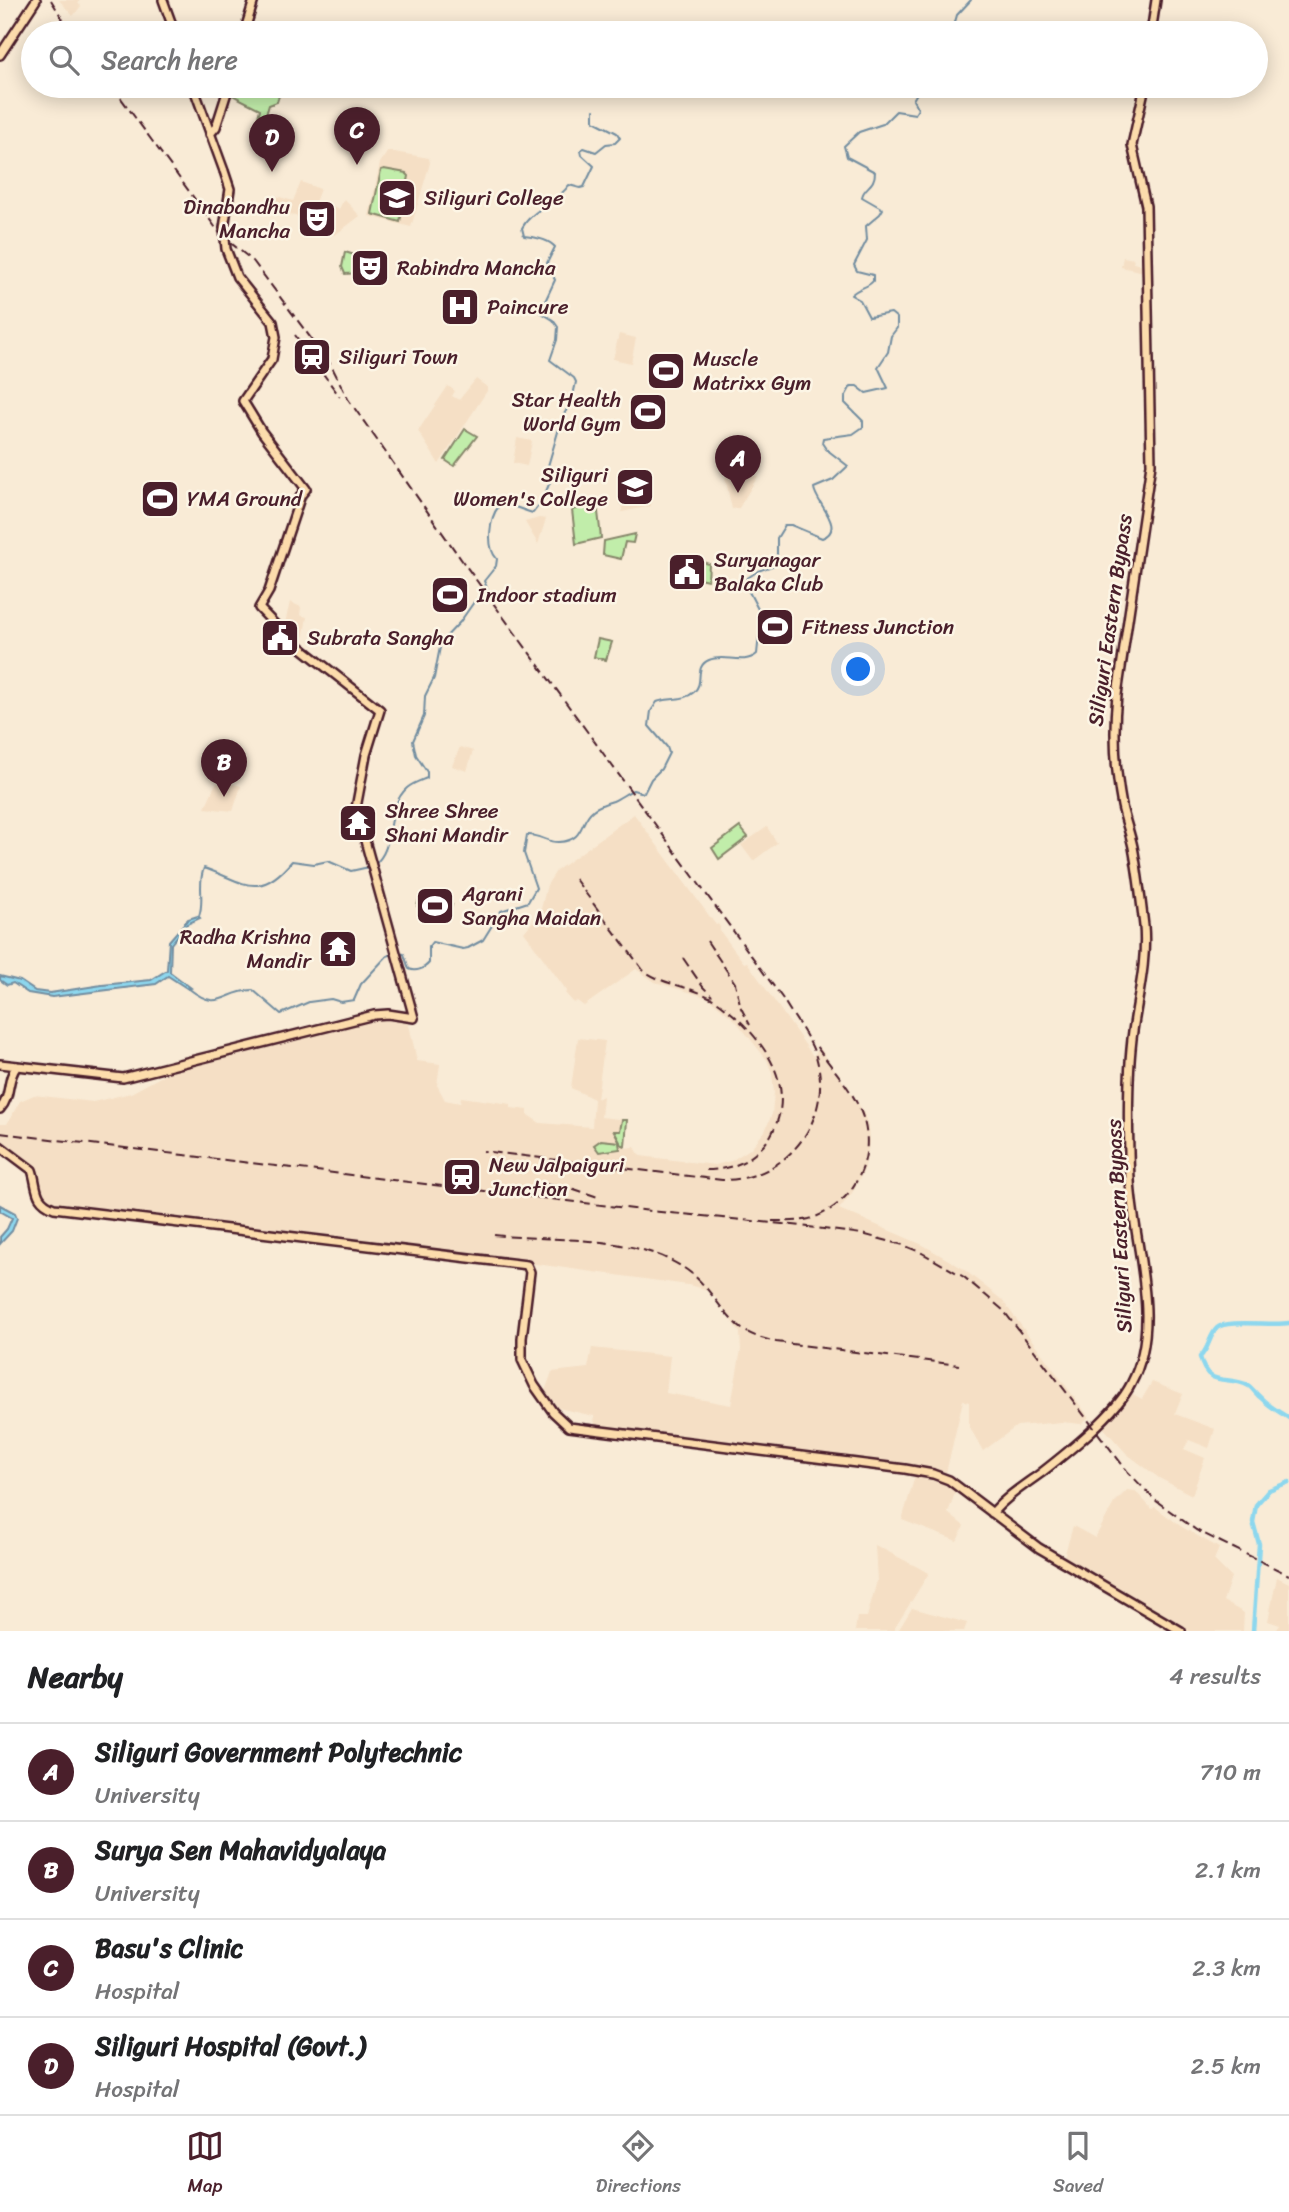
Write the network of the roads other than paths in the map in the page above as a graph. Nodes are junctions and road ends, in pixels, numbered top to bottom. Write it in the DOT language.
graph roads {
  1 [pos="36,0"];
  2 [pos="164,0"];
  3 [pos="253,0"];
  4 [pos="1157,0"];
  5 [pos="23,21"];
  6 [pos="172,21"];
  7 [pos="246,21"];
  8 [pos="1154,21"];
  9 [pos="21,24"];
  10 [pos="1,54"];
  11 [pos="200,98"];
  12 [pos="224,98"];
  13 [pos="1141,98"];
  14 [pos="213,129"];
  15 [pos="3,1064"];
  16 [pos="17,1066"];
  17 [pos="12,1073"];
  18 [pos="2,1107"];
  19 [pos="0,1146"];
  20 [pos="991,1513"];
  21 [pos="1181,1631"];
  1 -- 5 [label="main road"];
  2 -- 6 [label="main road"];
  3 -- 7 [label="main road"];
  4 -- 8 [label="main road"];
  9 -- 10 [label="main road"];
  11 -- 14 [label="main road"];
  12 -- 14 [label="main road"];
  13 -- 20 [label="main road, Siliguri Eastern Bypass"];
  14 -- 16 [label="main road, bridge"];
  15 -- 16 [label="main road"];
  15 -- 17 [label="main road"];
  16 -- 17 [label="main road"];
  17 -- 18 [label="main road"];
  19 -- 20 [label="main road"];
  20 -- 21 [label="main road"];
}
